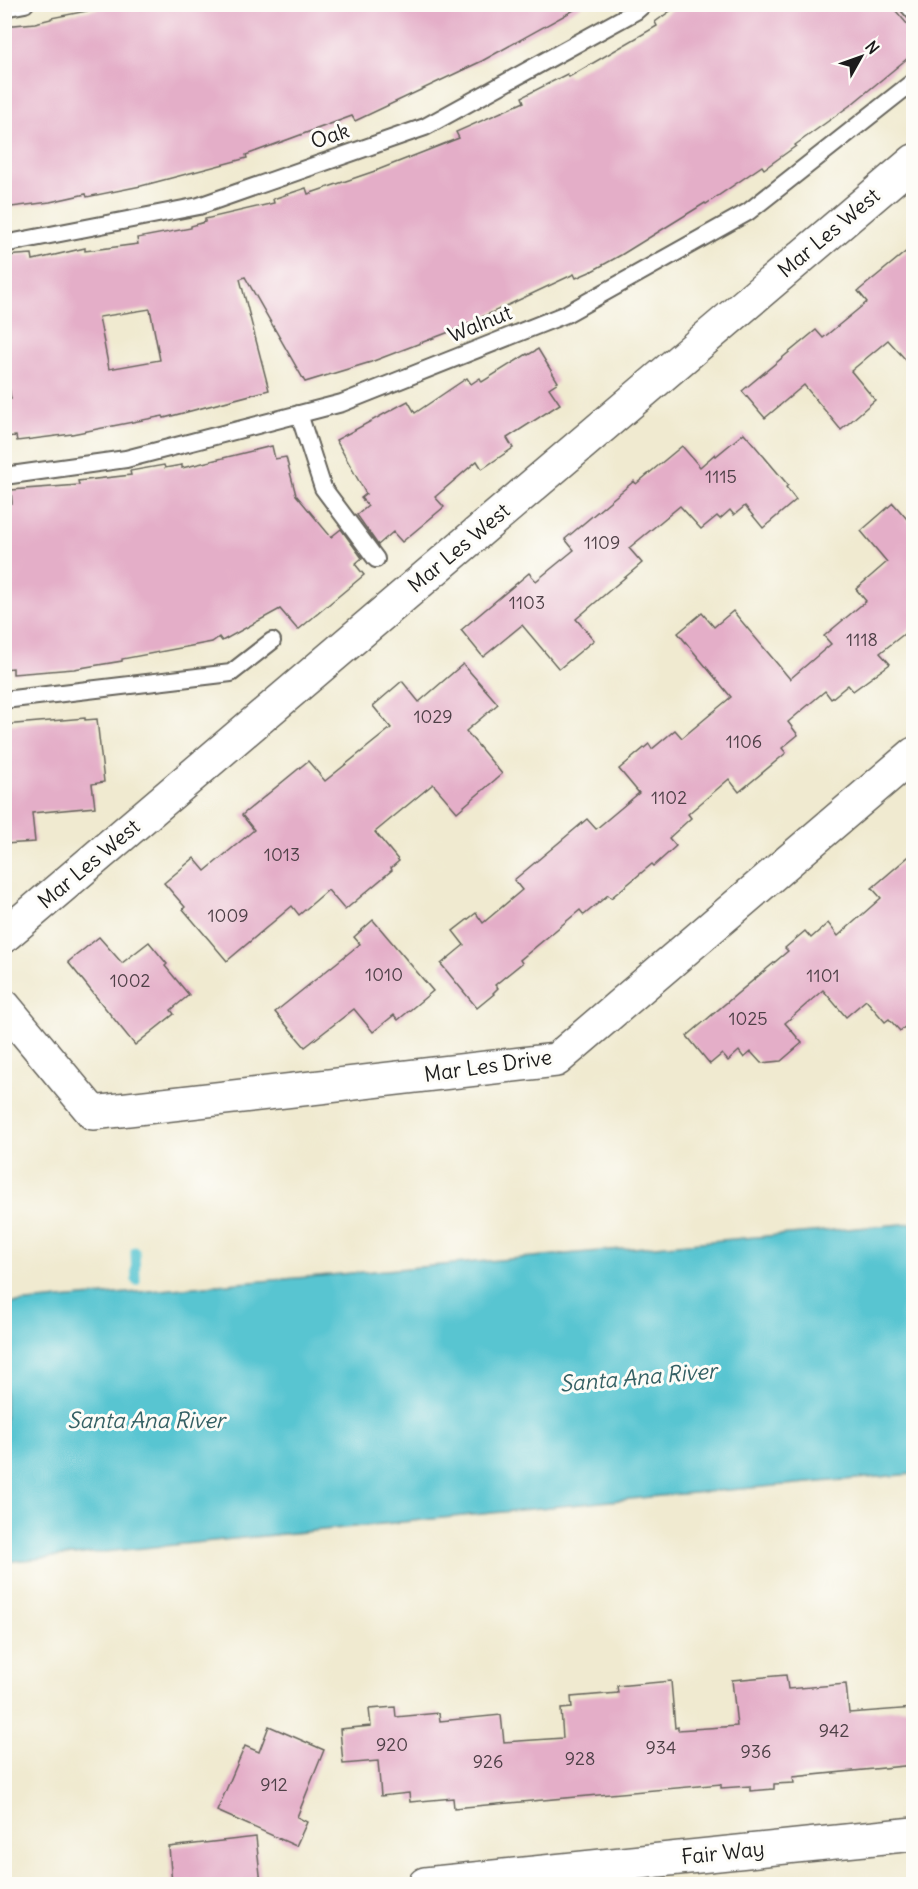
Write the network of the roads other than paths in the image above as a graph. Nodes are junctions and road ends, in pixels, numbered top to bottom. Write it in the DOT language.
graph roads {
  1 [pos="25,4"];
  2 [pos="644,4"];
  3 [pos="907,4"];
  4 [pos="4,8"];
  5 [pos="914,12"];
  6 [pos="914,81"];
  7 [pos="914,161"];
  8 [pos="4,244"];
  9 [pos="299,414"];
  10 [pos="4,476"];
  11 [pos="376,559"];
  12 [pos="272,641"];
  13 [pos="4,700"];
  14 [pos="914,754"];
  15 [pos="4,936"];
  16 [pos="4,1006"];
  17 [pos="914,1834"];
  18 [pos="425,1884"];
  1 -- 4 [label="lane"];
  2 -- 8 [label="lane, Oak"];
  3 -- 5 [label="lane"];
  6 -- 9 [label="lane, Walnut"];
  7 -- 15 [label="street, Mar Les West"];
  9 -- 10 [label="lane, Walnut"];
  9 -- 11 [label="lane"];
  12 -- 13 [label="lane"];
  14 -- 16 [label="street, Mar Les Drive"];
  17 -- 18 [label="street, Fair Way"];
}
